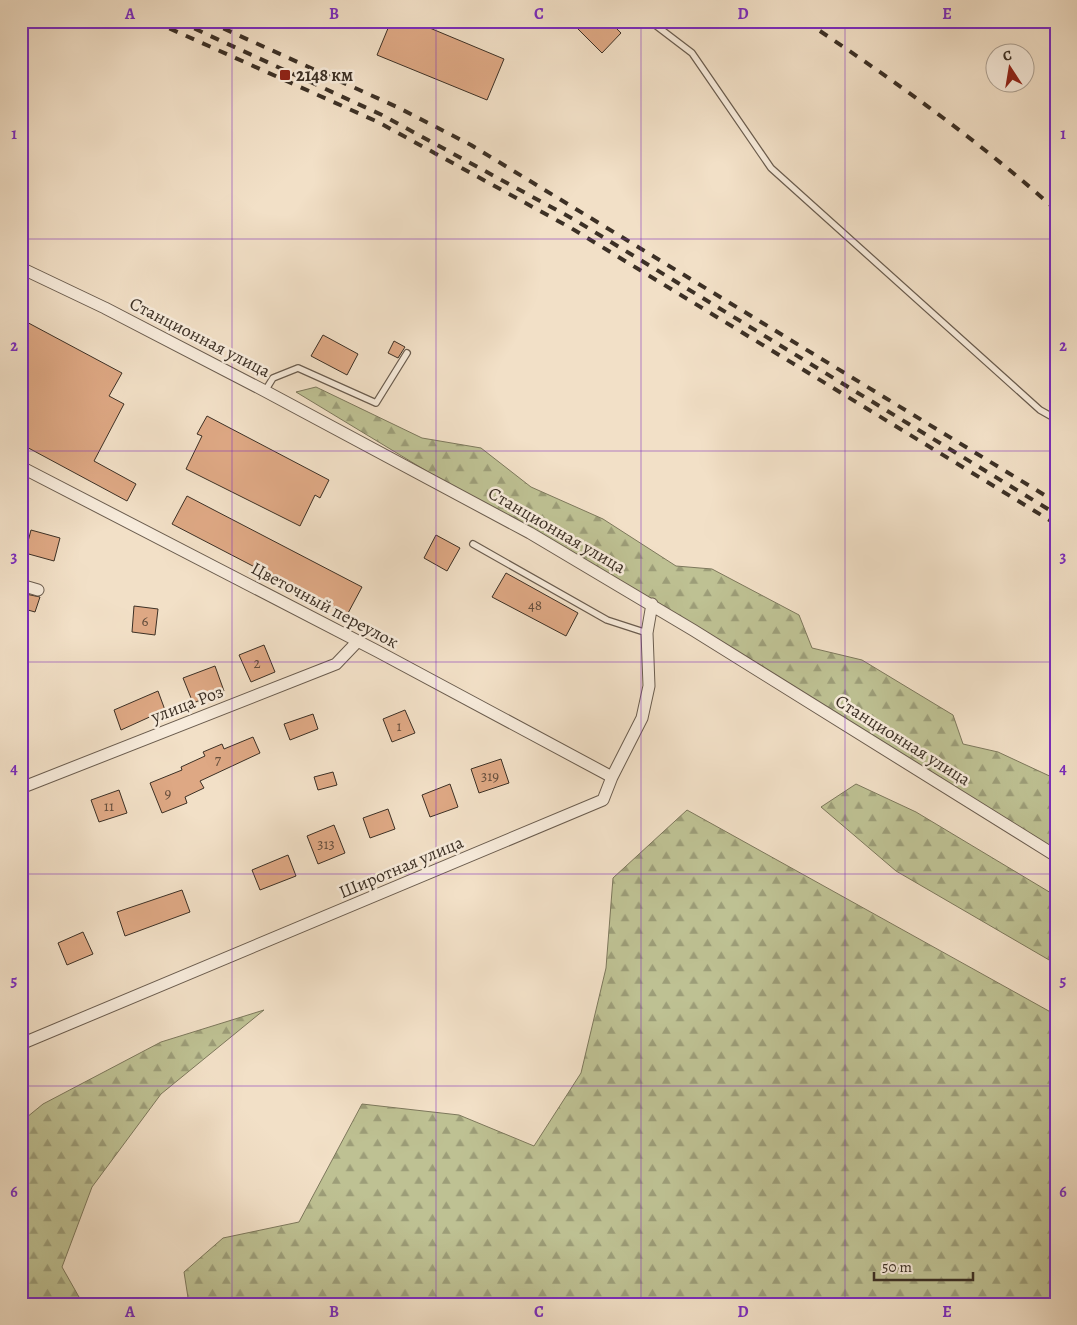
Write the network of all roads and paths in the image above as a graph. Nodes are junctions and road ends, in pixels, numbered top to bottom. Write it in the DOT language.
graph roads {
  1 [pos="650,21"];
  2 [pos="21,268"];
  3 [pos="407,352"];
  4 [pos="265,390"];
  5 [pos="1056,419"];
  6 [pos="21,467"];
  7 [pos="473,544"];
  8 [pos="21,585"];
  9 [pos="38,590"];
  10 [pos="652,604"];
  11 [pos="647,633"];
  12 [pos="358,641"];
  13 [pos="612,776"];
  14 [pos="21,788"];
  15 [pos="1056,856"];
  16 [pos="21,1044"];
  1 -- 5 [label="lane"];
  2 -- 4 [label="street, Станционная улица"];
  3 -- 4 [label="lane"];
  4 -- 10 [label="street, Станционная улица"];
  6 -- 12 [label="street, Цветочный переулок"];
  7 -- 11 [label="lane"];
  8 -- 9 [label="street"];
  10 -- 11 [label="street, Широтная улица"];
  10 -- 15 [label="street, Станционная улица"];
  11 -- 13 [label="street, Широтная улица"];
  12 -- 13 [label="street, Цветочный переулок"];
  12 -- 14 [label="street, улица Роз"];
  13 -- 16 [label="street, Широтная улица"];
}
